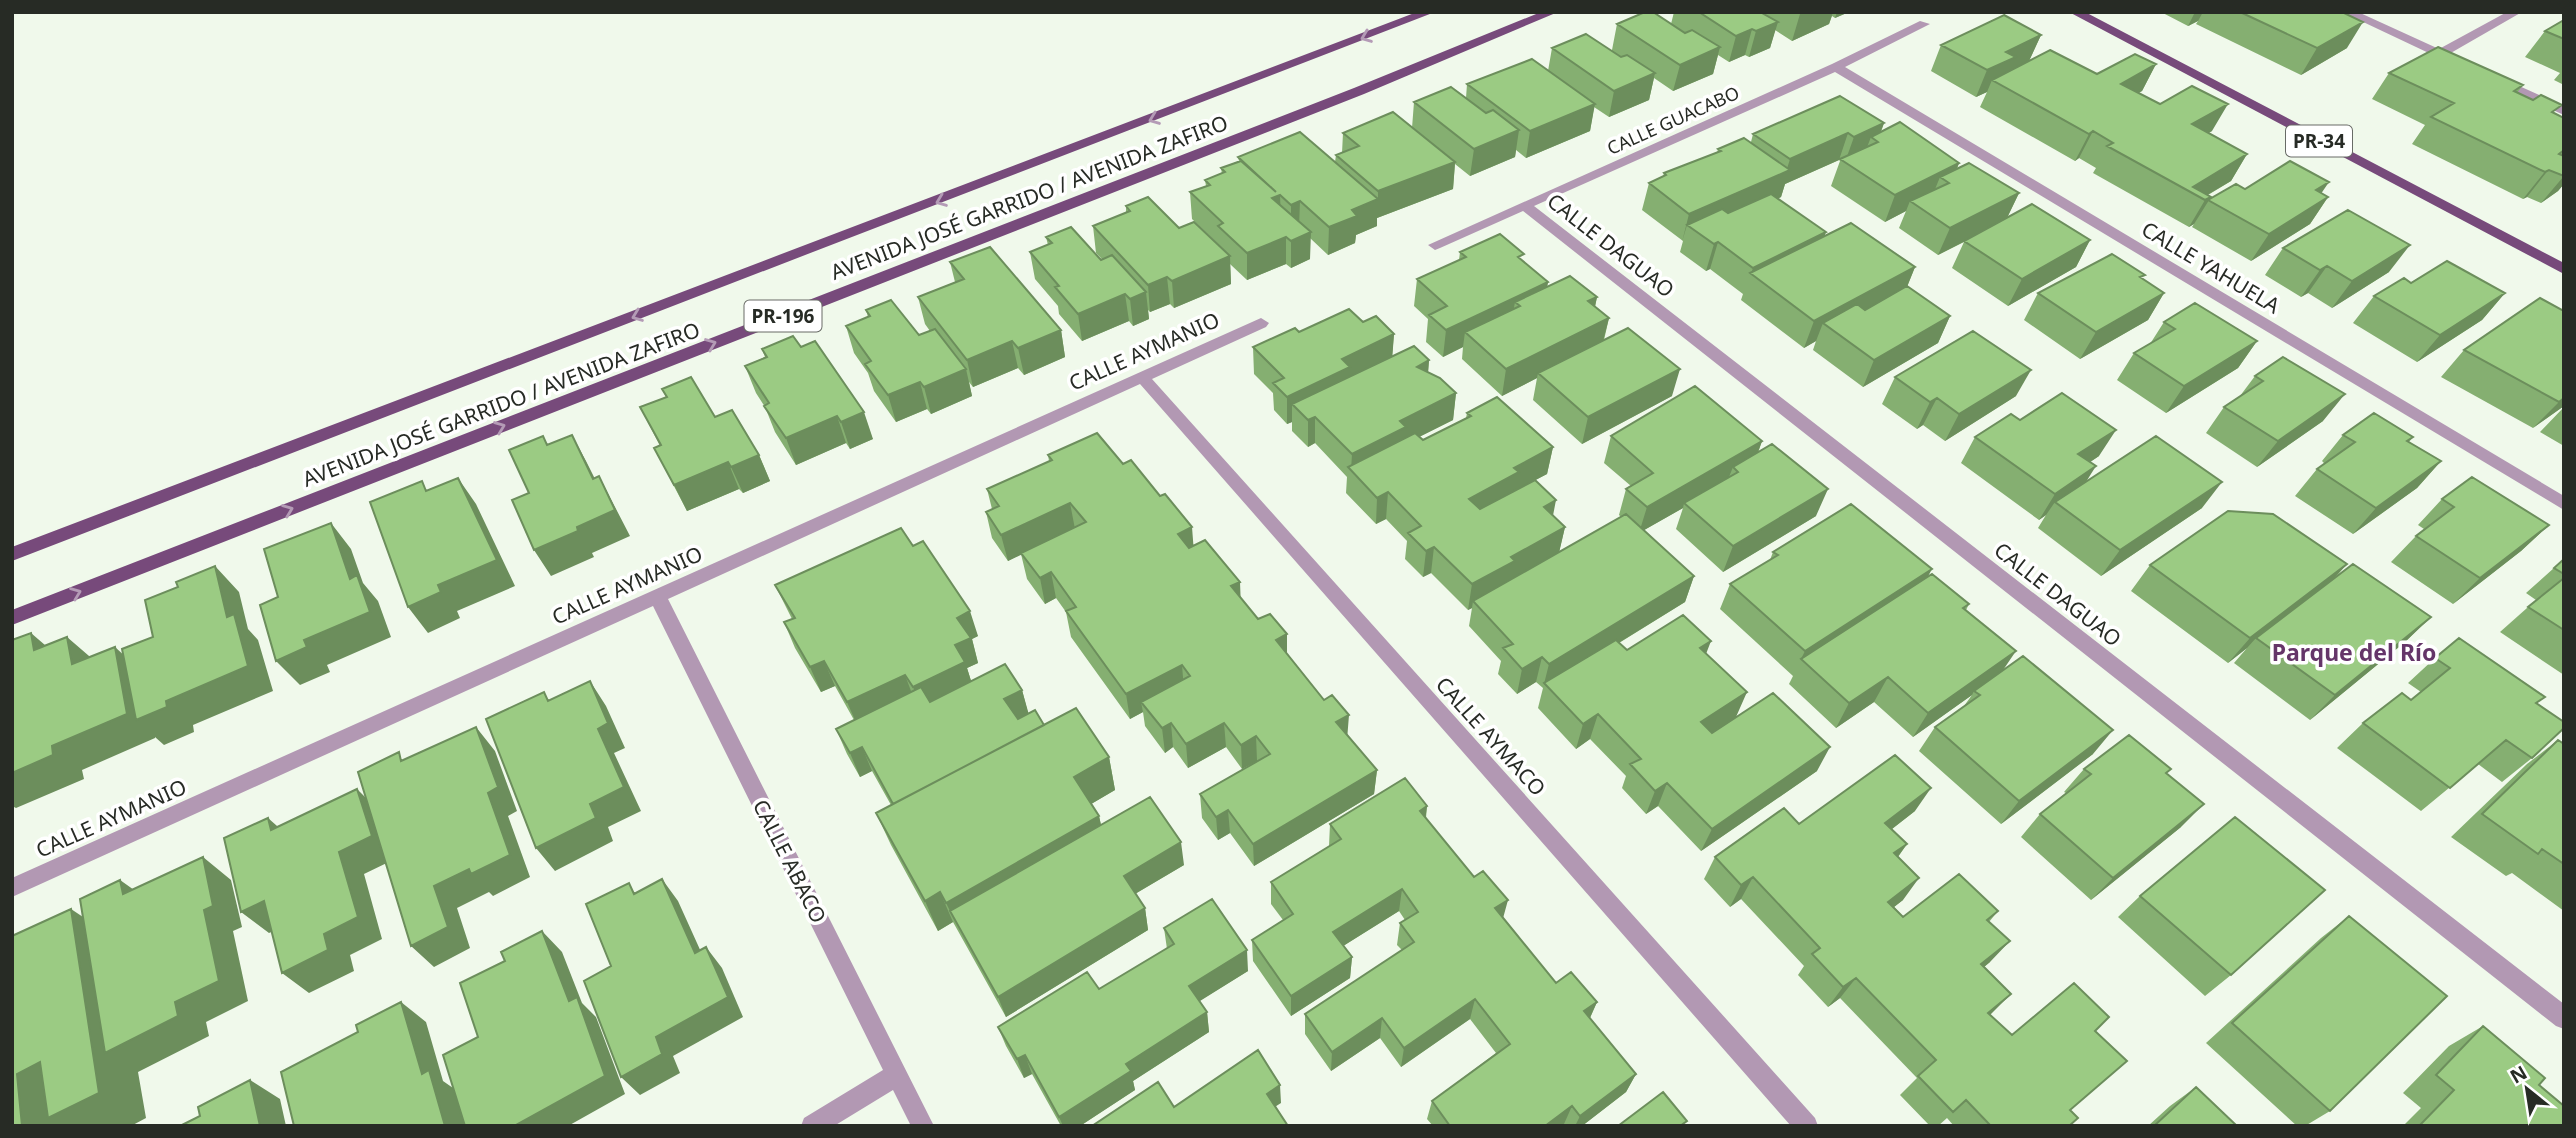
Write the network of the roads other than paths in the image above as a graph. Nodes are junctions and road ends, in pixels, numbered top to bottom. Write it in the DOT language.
graph roads {
  1 [pos="1429,12"];
  2 [pos="1552,12"];
  3 [pos="2075,12"];
  4 [pos="2348,12"];
  5 [pos="2516,12"];
  6 [pos="1924,24"];
  7 [pos="2439,54"];
  8 [pos="2464,65"];
  9 [pos="1836,66"];
  10 [pos="2489,77"];
  11 [pos="2564,111"];
  12 [pos="1524,205"];
  13 [pos="1435,245"];
  14 [pos="2564,269"];
  15 [pos="1261,323"];
  16 [pos="1142,377"];
  17 [pos="2564,504"];
  18 [pos="12,554"];
  19 [pos="657,596"];
  20 [pos="12,618"];
  21 [pos="12,888"];
  22 [pos="2564,1018"];
  23 [pos="897,1074"];
  24 [pos="812,1126"];
  25 [pos="922,1126"];
  26 [pos="1807,1126"];
  1 -- 18 [label="main road, AVENIDA JOSÉ GARRIDO / AVENIDA ZAFIRO / PR-196, one-way"];
  20 -- 2 [label="main road, AVENIDA JOSÉ GARRIDO / AVENIDA ZAFIRO / PR-196, one-way"];
  3 -- 14 [label="main road, PR-34"];
  4 -- 7 [label="street"];
  5 -- 7 [label="street"];
  6 -- 9 [label="street, CALLE GUACABO"];
  7 -- 8 [label="street"];
  9 -- 12 [label="street, CALLE GUACABO"];
  9 -- 17 [label="street, CALLE YAHUELA"];
  10 -- 11 [label="street"];
  12 -- 13 [label="street, CALLE GUACABO"];
  12 -- 22 [label="street, CALLE DAGUAO"];
  15 -- 16 [label="street, CALLE AYMANIO"];
  16 -- 19 [label="street, CALLE AYMANIO"];
  16 -- 26 [label="street, CALLE AYMACO"];
  19 -- 21 [label="street, CALLE AYMANIO"];
  19 -- 23 [label="street, CALLE ABACO"];
  23 -- 24 [label="street"];
  23 -- 25 [label="street, CALLE ABACO"];
}
